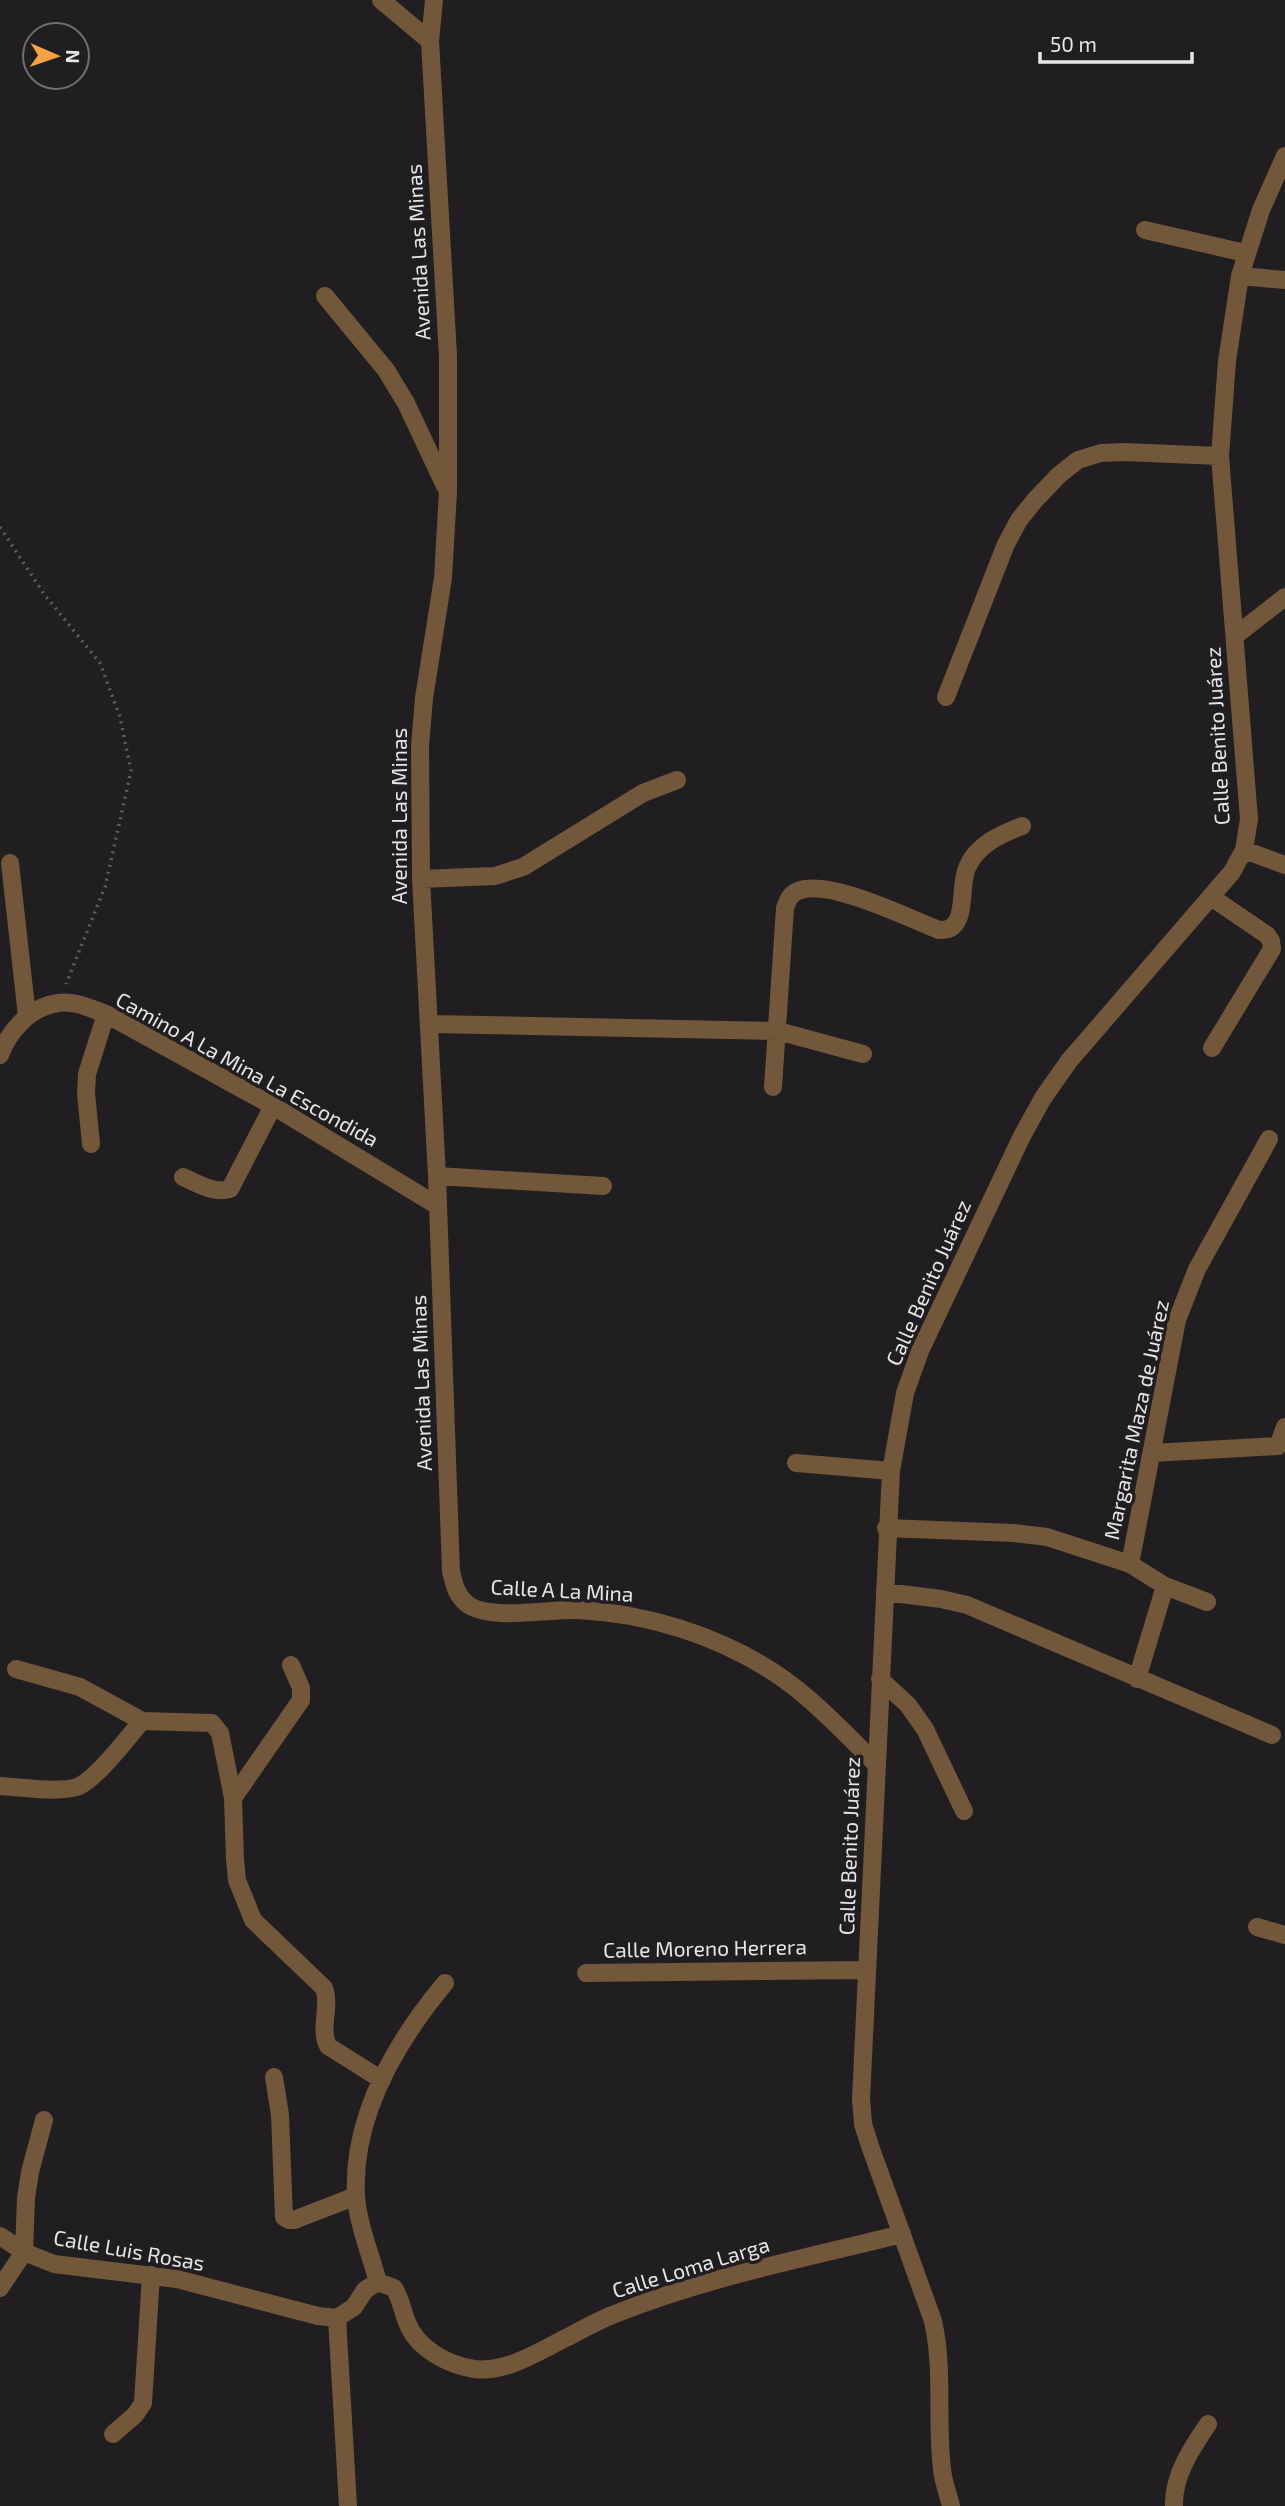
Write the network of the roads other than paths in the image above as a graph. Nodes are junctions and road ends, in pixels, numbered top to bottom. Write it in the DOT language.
graph roads {
  1 [pos="382,0"];
  2 [pos="434,0"];
  3 [pos="430,41"];
  4 [pos="1285,156"];
  5 [pos="1145,230"];
  6 [pos="1245,253"];
  7 [pos="1240,276"];
  8 [pos="1285,280"];
  9 [pos="325,296"];
  10 [pos="1220,456"];
  11 [pos="448,492"];
  12 [pos="1285,597"];
  13 [pos="1235,636"];
  14 [pos="946,697"];
  15 [pos="677,780"];
  16 [pos="1022,826"];
  17 [pos="1244,850"];
  18 [pos="10,863"];
  19 [pos="1285,865"];
  20 [pos="421,879"];
  21 [pos="1212,897"];
  22 [pos="106,1014"];
  23 [pos="27,1016"];
  24 [pos="430,1024"];
  25 [pos="778,1031"];
  26 [pos="1212,1048"];
  27 [pos="863,1054"];
  28 [pos="0,1055"];
  29 [pos="773,1087"];
  30 [pos="274,1106"];
  31 [pos="1269,1139"];
  32 [pos="91,1144"];
  33 [pos="437,1176"];
  34 [pos="183,1177"];
  35 [pos="603,1186"];
  36 [pos="438,1206"];
  37 [pos="1285,1427"];
  38 [pos="1281,1449"];
  39 [pos="1153,1453"];
  40 [pos="796,1464"];
  41 [pos="891,1471"];
  42 [pos="887,1528"];
  43 [pos="1130,1564"];
  44 [pos="1165,1586"];
  45 [pos="456,1592"];
  46 [pos="885,1592"];
  47 [pos="1207,1602"];
  48 [pos="291,1665"];
  49 [pos="16,1669"];
  50 [pos="880,1679"];
  51 [pos="1137,1679"];
  52 [pos="142,1721"];
  53 [pos="1272,1735"];
  54 [pos="876,1764"];
  55 [pos="0,1786"];
  56 [pos="233,1798"];
  57 [pos="964,1811"];
  58 [pos="1257,1927"];
  59 [pos="1285,1935"];
  60 [pos="867,1970"];
  61 [pos="586,1973"];
  62 [pos="445,1983"];
  63 [pos="274,2077"];
  64 [pos="382,2080"];
  65 [pos="44,2120"];
  66 [pos="356,2196"];
  67 [pos="902,2234"];
  68 [pos="0,2236"];
  69 [pos="24,2252"];
  70 [pos="151,2275"];
  71 [pos="379,2282"];
  72 [pos="0,2288"];
  73 [pos="337,2318"];
  74 [pos="1208,2424"];
  75 [pos="113,2434"];
  76 [pos="348,2506"];
  77 [pos="951,2506"];
  78 [pos="1174,2506"];
  1 -- 3 [label="street"];
  2 -- 3 [label="street, Avenida Las Minas"];
  3 -- 11 [label="street, Avenida Las Minas"];
  4 -- 6 [label="street, Calle Benito Juárez"];
  5 -- 6 [label="street"];
  6 -- 7 [label="street, Calle Benito Juárez"];
  7 -- 8 [label="street"];
  7 -- 10 [label="street, Calle Benito Juárez"];
  9 -- 11 [label="street"];
  10 -- 13 [label="street, Calle Benito Juárez"];
  10 -- 14 [label="street"];
  11 -- 20 [label="street, Avenida Las Minas"];
  12 -- 13 [label="street"];
  13 -- 17 [label="street, Calle Benito Juárez"];
  15 -- 20 [label="street"];
  16 -- 25 [label="street"];
  17 -- 19 [label="street"];
  17 -- 21 [label="street, Calle Benito Juárez"];
  18 -- 23 [label="street"];
  20 -- 24 [label="street, Avenida Las Minas"];
  21 -- 26 [label="street"];
  21 -- 41 [label="street, Calle Benito Juárez"];
  22 -- 23 [label="street, Camino A La Mina La Escondida"];
  22 -- 30 [label="street, Camino A La Mina La Escondida"];
  22 -- 32 [label="street"];
  23 -- 28 [label="street"];
  24 -- 25 [label="street"];
  24 -- 33 [label="street, Avenida Las Minas"];
  25 -- 27 [label="street"];
  25 -- 29 [label="street"];
  30 -- 34 [label="street"];
  30 -- 36 [label="street, Camino A La Mina La Escondida"];
  31 -- 39 [label="street, Margarita Maza de Juárez"];
  33 -- 35 [label="street"];
  33 -- 36 [label="street, Avenida Las Minas"];
  36 -- 45 [label="street, Avenida Las Minas"];
  37 -- 38 [label="street"];
  38 -- 39 [label="street"];
  39 -- 43 [label="street, Margarita Maza de Juárez"];
  40 -- 41 [label="street"];
  41 -- 42 [label="street, Calle Benito Juárez"];
  42 -- 43 [label="street"];
  42 -- 46 [label="street, Calle Benito Juárez"];
  43 -- 44 [label="street"];
  44 -- 47 [label="street"];
  44 -- 51 [label="street"];
  45 -- 54 [label="street, Calle A La Mina"];
  46 -- 50 [label="street, Calle Benito Juárez"];
  46 -- 51 [label="street"];
  48 -- 56 [label="street"];
  49 -- 52 [label="street"];
  50 -- 54 [label="street, Calle Benito Juárez"];
  50 -- 57 [label="street"];
  51 -- 53 [label="street"];
  52 -- 55 [label="street"];
  52 -- 56 [label="street"];
  54 -- 60 [label="street, Calle Benito Juárez"];
  56 -- 64 [label="street"];
  58 -- 59 [label="street"];
  60 -- 61 [label="street, Calle Moreno Herrera"];
  60 -- 67 [label="street, Calle Benito Juárez"];
  62 -- 64 [label="street"];
  63 -- 66 [label="street"];
  64 -- 66 [label="street"];
  65 -- 69 [label="street"];
  66 -- 71 [label="street"];
  67 -- 71 [label="street, Calle Loma Larga"];
  67 -- 77 [label="street, Calle Benito Juárez"];
  68 -- 69 [label="street, Calle Luis Rosas"];
  69 -- 70 [label="street, Calle Luis Rosas"];
  69 -- 72 [label="street"];
  70 -- 73 [label="street, Calle Luis Rosas"];
  70 -- 75 [label="street"];
  71 -- 73 [label="street"];
  73 -- 76 [label="street"];
  74 -- 78 [label="street"];
}
